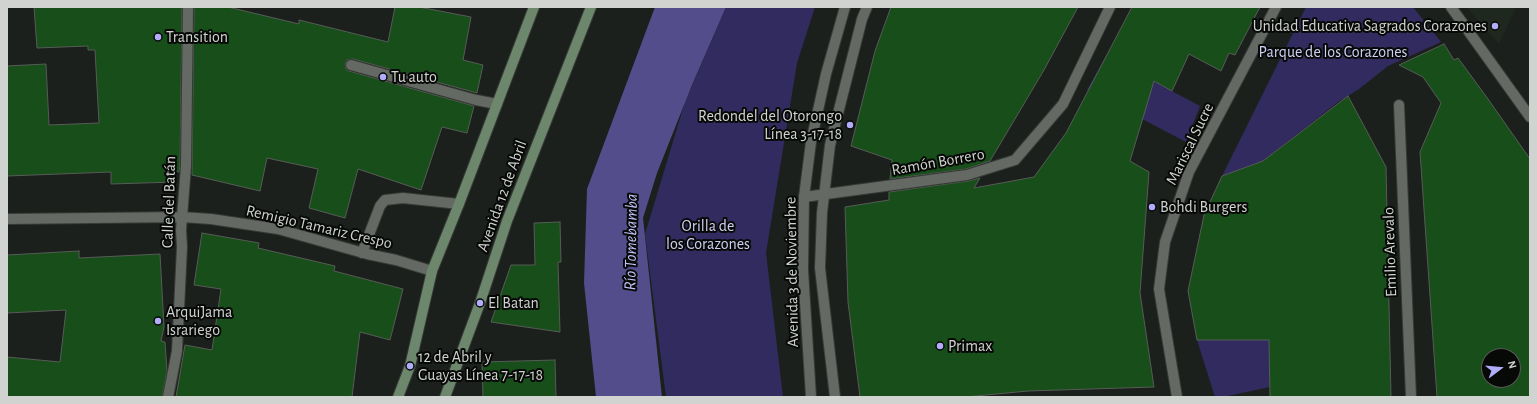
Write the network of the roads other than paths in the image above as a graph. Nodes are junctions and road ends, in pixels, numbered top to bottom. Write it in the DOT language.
graph roads {
  1 [pos="188,7"];
  2 [pos="534,7"];
  3 [pos="591,7"];
  4 [pos="845,7"];
  5 [pos="867,7"];
  6 [pos="1110,7"];
  7 [pos="1276,7"];
  8 [pos="1451,7"];
  9 [pos="351,65"];
  10 [pos="497,104"];
  11 [pos="1399,106"];
  12 [pos="1530,117"];
  13 [pos="824,195"];
  14 [pos="804,197"];
  15 [pos="459,204"];
  16 [pos="182,217"];
  17 [pos="7,219"];
  18 [pos="362,253"];
  19 [pos="432,271"];
  20 [pos="168,397"];
  21 [pos="398,397"];
  22 [pos="445,397"];
  23 [pos="811,397"];
  24 [pos="835,397"];
  25 [pos="1177,397"];
  26 [pos="1411,397"];
  1 -- 16 [label="street, Calle del Batán"];
  2 -- 10 [label="main road"];
  3 -- 22 [label="main road, Avenida 12 de Abril"];
  4 -- 14 [label="street, Avenida 3 de Noviembre"];
  5 -- 13 [label="street, Avenida 3 de Noviembre"];
  6 -- 13 [label="street, Ramón Borrero"];
  7 -- 25 [label="street, Mariscal Sucre"];
  8 -- 12 [label="street"];
  9 -- 10 [label="street"];
  10 -- 15 [label="main road"];
  11 -- 26 [label="street, Emilio Arevalo"];
  13 -- 14 [label="street, Ramón Borrero"];
  13 -- 24 [label="street, Avenida 3 de Noviembre"];
  14 -- 23 [label="street, Avenida 3 de Noviembre"];
  15 -- 18 [label="street"];
  15 -- 19 [label="main road"];
  16 -- 17 [label="street, Remigio Tamariz Crespo"];
  16 -- 18 [label="street, Remigio Tamariz Crespo"];
  16 -- 20 [label="street, Calle del Batán"];
  18 -- 19 [label="street, Remigio Tamariz Crespo"];
  19 -- 21 [label="main road"];
}
